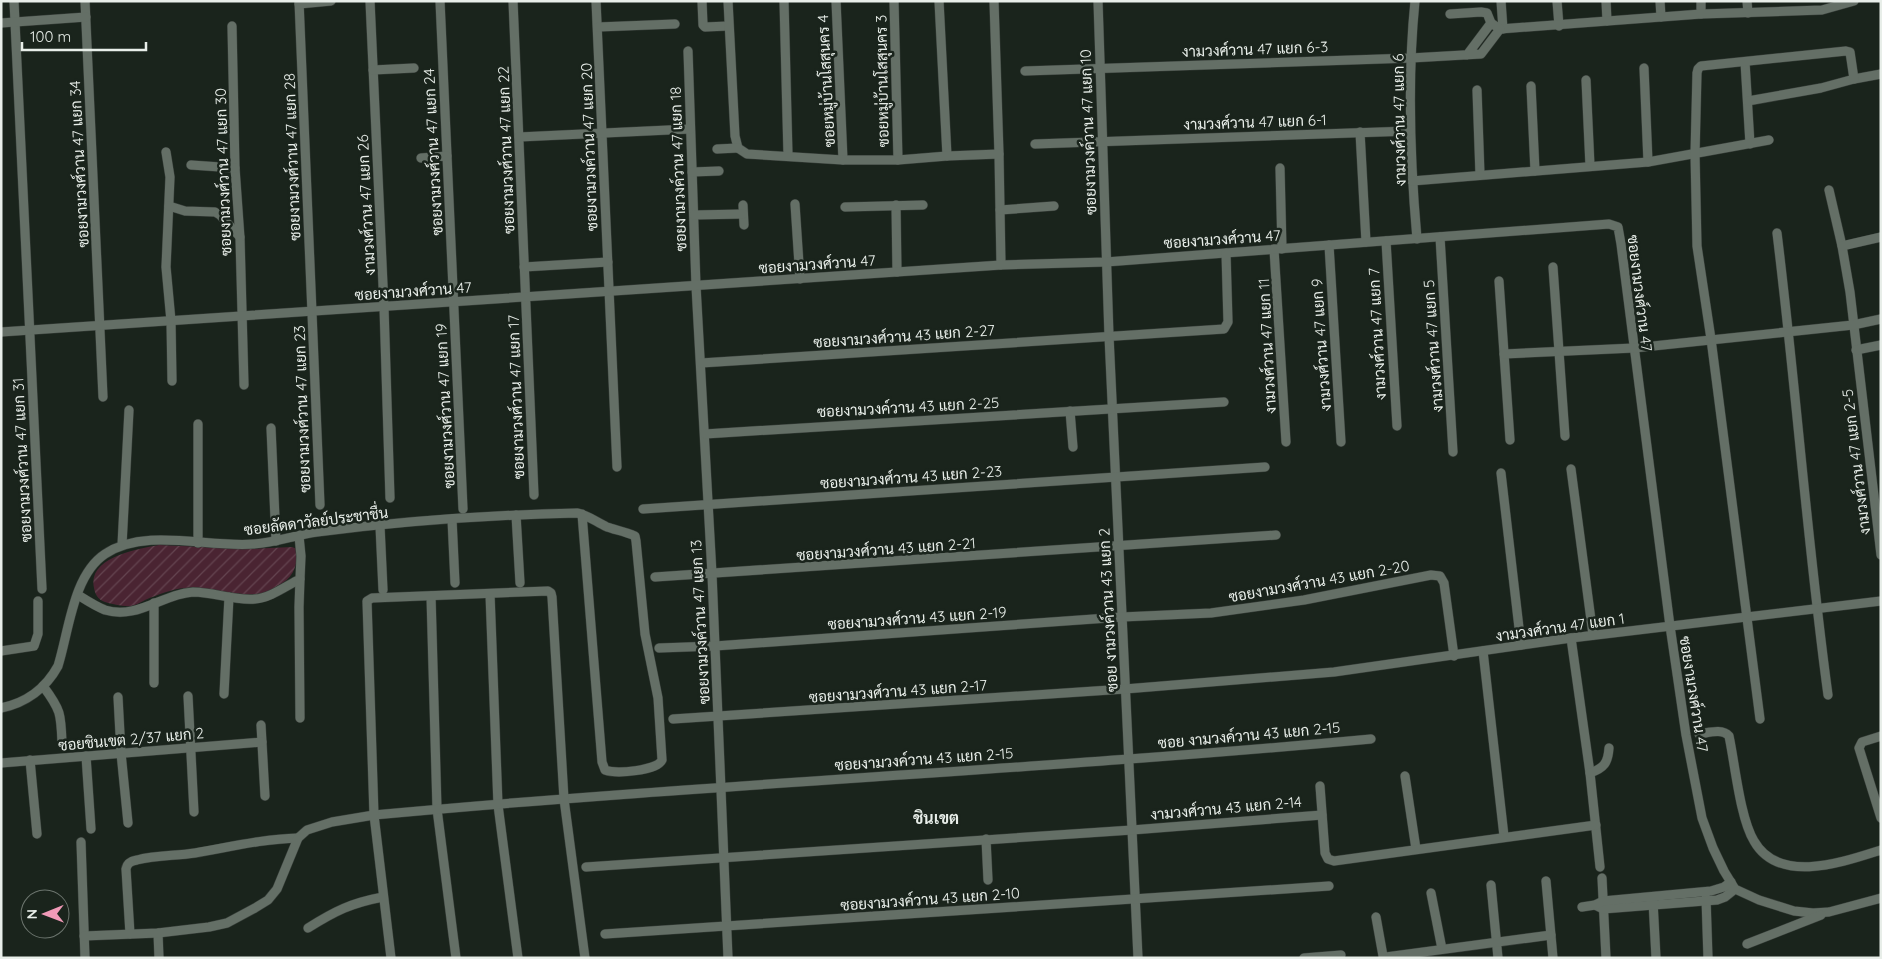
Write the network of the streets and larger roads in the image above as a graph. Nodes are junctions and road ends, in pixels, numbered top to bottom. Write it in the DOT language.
graph roads {
  1 [pos="14,1"];
  2 [pos="85,1"];
  3 [pos="331,1"];
  4 [pos="370,1"];
  5 [pos="440,1"];
  6 [pos="514,1"];
  7 [pos="596,1"];
  8 [pos="702,1"];
  9 [pos="728,1"];
  10 [pos="784,1"];
  11 [pos="836,1"];
  12 [pos="894,1"];
  13 [pos="939,1"];
  14 [pos="994,1"];
  15 [pos="1098,1"];
  16 [pos="1414,1"];
  17 [pos="1501,1"];
  18 [pos="1557,1"];
  19 [pos="1606,1"];
  20 [pos="1660,1"];
  21 [pos="1701,1"];
  22 [pos="1747,1"];
  23 [pos="1851,2"];
  24 [pos="299,3"];
  25 [pos="1798,6"];
  26 [pos="1748,12"];
  27 [pos="1450,14"];
  28 [pos="1701,14"];
  29 [pos="86,17"];
  30 [pos="1661,17"];
  31 [pos="1607,21"];
  32 [pos="1,23"];
  33 [pos="15,23"];
  34 [pos="1491,23"];
  35 [pos="675,24"];
  36 [pos="232,26"];
  37 [pos="728,26"];
  38 [pos="1559,26"];
  39 [pos="598,27"];
  40 [pos="1501,29"];
  41 [pos="688,51"];
  42 [pos="1467,55"];
  43 [pos="1411,58"];
  44 [pos="1745,62"];
  45 [pos="1100,67"];
  46 [pos="414,68"];
  47 [pos="1644,68"];
  48 [pos="373,70"];
  49 [pos="1025,71"];
  50 [pos="1881,74"];
  51 [pos="1854,79"];
  52 [pos="1586,80"];
  53 [pos="1531,86"];
  54 [pos="1477,90"];
  55 [pos="1748,101"];
  56 [pos="690,129"];
  57 [pos="1410,131"];
  58 [pos="1360,132"];
  59 [pos="602,133"];
  60 [pos="519,137"];
  61 [pos="1769,140"];
  62 [pos="1102,141"];
  63 [pos="1035,144"];
  64 [pos="1750,144"];
  65 [pos="738,148"];
  66 [pos="717,149"];
  67 [pos="166,152"];
  68 [pos="1000,154"];
  69 [pos="1696,154"];
  70 [pos="788,155"];
  71 [pos="447,156"];
  72 [pos="947,156"];
  73 [pos="421,158"];
  74 [pos="843,160"];
  75 [pos="898,160"];
  76 [pos="1648,162"];
  77 [pos="191,165"];
  78 [pos="1590,166"];
  79 [pos="235,168"];
  80 [pos="1280,168"];
  81 [pos="720,171"];
  82 [pos="1535,171"];
  83 [pos="692,172"];
  84 [pos="1480,175"];
  85 [pos="1412,181"];
  86 [pos="1829,190"];
  87 [pos="743,204"];
  88 [pos="795,204"];
  89 [pos="923,205"];
  90 [pos="169,206"];
  91 [pos="896,206"];
  92 [pos="1054,206"];
  93 [pos="846,207"];
  94 [pos="1000,210"];
  95 [pos="743,214"];
  96 [pos="694,215"];
  97 [pos="744,225"];
  98 [pos="1777,233"];
  99 [pos="1881,236"];
  100 [pos="1440,237"];
  101 [pos="240,238"];
  102 [pos="1417,239"];
  103 [pos="1386,241"];
  104 [pos="1366,242"];
  105 [pos="1329,245"];
  106 [pos="1842,246"];
  107 [pos="1278,249"];
  108 [pos="1226,253"];
  109 [pos="608,262"];
  110 [pos="1106,262"];
  111 [pos="1001,265"];
  112 [pos="524,267"];
  113 [pos="1553,267"];
  114 [pos="898,272"];
  115 [pos="800,279"];
  116 [pos="1499,281"];
  117 [pos="696,286"];
  118 [pos="609,292"];
  119 [pos="525,297"];
  120 [pos="454,302"];
  121 [pos="384,307"];
  122 [pos="312,312"];
  123 [pos="241,316"];
  124 [pos="1881,319"];
  125 [pos="171,321"];
  126 [pos="1853,325"];
  127 [pos="100,326"];
  128 [pos="29,330"];
  129 [pos="1789,331"];
  130 [pos="1,332"];
  131 [pos="1109,336"];
  132 [pos="1711,340"];
  133 [pos="1881,345"];
  134 [pos="1634,348"];
  135 [pos="1559,350"];
  136 [pos="1856,350"];
  137 [pos="1504,354"];
  138 [pos="701,363"];
  139 [pos="172,381"];
  140 [pos="244,385"];
  141 [pos="103,397"];
  142 [pos="1224,402"];
  143 [pos="1112,409"];
  144 [pos="129,410"];
  145 [pos="1070,411"];
  146 [pos="198,424"];
  147 [pos="1397,426"];
  148 [pos="272,428"];
  149 [pos="705,434"];
  150 [pos="1565,436"];
  151 [pos="1510,440"];
  152 [pos="1286,442"];
  153 [pos="1341,442"];
  154 [pos="1073,447"];
  155 [pos="1453,452"];
  156 [pos="617,467"];
  157 [pos="1265,467"];
  158 [pos="1571,469"];
  159 [pos="1501,473"];
  160 [pos="1115,477"];
  161 [pos="1878,494"];
  162 [pos="534,496"];
  163 [pos="390,498"];
  164 [pos="708,504"];
  165 [pos="320,505"];
  166 [pos="463,509"];
  167 [pos="643,509"];
  168 [pos="582,514"];
  169 [pos="516,515"];
  170 [pos="452,519"];
  171 [pos="380,526"];
  172 [pos="1276,535"];
  173 [pos="299,536"];
  174 [pos="276,541"];
  175 [pos="198,543"];
  176 [pos="122,545"];
  177 [pos="1119,547"];
  178 [pos="1881,554"];
  179 [pos="712,574"];
  180 [pos="655,577"];
  181 [pos="300,579"];
  182 [pos="455,583"];
  183 [pos="520,583"];
  184 [pos="42,589"];
  185 [pos="383,590"];
  186 [pos="490,594"];
  187 [pos="78,595"];
  188 [pos="431,596"];
  189 [pos="229,597"];
  190 [pos="38,601"];
  191 [pos="1881,601"];
  192 [pos="154,603"];
  193 [pos="1816,608"];
  194 [pos="1122,617"];
  195 [pos="1746,617"];
  196 [pos="1670,626"];
  197 [pos="1592,635"];
  198 [pos="1571,638"];
  199 [pos="1521,645"];
  200 [pos="715,646"];
  201 [pos="659,648"];
  202 [pos="1,651"];
  203 [pos="1483,651"];
  204 [pos="1454,656"];
  205 [pos="154,683"];
  206 [pos="44,686"];
  207 [pos="1125,689"];
  208 [pos="224,694"];
  209 [pos="1828,695"];
  210 [pos="188,696"];
  211 [pos="118,697"];
  212 [pos="1,708"];
  213 [pos="718,717"];
  214 [pos="300,718"];
  215 [pos="673,719"];
  216 [pos="1760,719"];
  217 [pos="261,725"];
  218 [pos="1699,734"];
  219 [pos="1881,736"];
  220 [pos="1371,739"];
  221 [pos="262,742"];
  222 [pos="62,743"];
  223 [pos="191,747"];
  224 [pos="1609,748"];
  225 [pos="121,753"];
  226 [pos="86,756"];
  227 [pos="1128,759"];
  228 [pos="30,760"];
  229 [pos="1,763"];
  230 [pos="1590,773"];
  231 [pos="1405,776"];
  232 [pos="1320,786"];
  233 [pos="721,787"];
  234 [pos="265,796"];
  235 [pos="564,800"];
  236 [pos="498,805"];
  237 [pos="437,809"];
  238 [pos="194,812"];
  239 [pos="1322,814"];
  240 [pos="374,815"];
  241 [pos="1881,818"];
  242 [pos="128,823"];
  243 [pos="1596,825"];
  244 [pos="91,829"];
  245 [pos="1132,830"];
  246 [pos="37,834"];
  247 [pos="1504,836"];
  248 [pos="298,838"];
  249 [pos="986,839"];
  250 [pos="81,842"];
  251 [pos="1416,850"];
  252 [pos="1881,850"];
  253 [pos="723,857"];
  254 [pos="586,867"];
  255 [pos="1600,867"];
  256 [pos="1602,878"];
  257 [pos="988,880"];
  258 [pos="1546,881"];
  259 [pos="1491,885"];
  260 [pos="1733,885"];
  261 [pos="1328,886"];
  262 [pos="1705,892"];
  263 [pos="1431,893"];
  264 [pos="383,897"];
  265 [pos="1881,898"];
  266 [pos="1135,899"];
  267 [pos="1653,901"];
  268 [pos="1706,902"];
  269 [pos="1600,905"];
  270 [pos="1582,907"];
  271 [pos="1829,912"];
  272 [pos="1376,917"];
  273 [pos="726,927"];
  274 [pos="308,928"];
  275 [pos="158,932"];
  276 [pos="130,934"];
  277 [pos="605,934"];
  278 [pos="1551,935"];
  279 [pos="84,936"];
  280 [pos="1496,942"];
  281 [pos="1747,944"];
  282 [pos="1442,949"];
  283 [pos="1341,955"];
  284 [pos="85,958"];
  285 [pos="159,958"];
  286 [pos="391,958"];
  287 [pos="456,958"];
  288 [pos="518,958"];
  289 [pos="585,958"];
  290 [pos="728,958"];
  291 [pos="1138,958"];
  292 [pos="1304,958"];
  293 [pos="1498,958"];
  294 [pos="1553,958"];
  295 [pos="1606,958"];
  296 [pos="1656,958"];
  297 [pos="1708,958"];
  1 -- 33 [label="street, ซอยงามวงศ์วาน 47 แยก 31"];
  2 -- 29 [label="street, ซอยงามวงศ์วาน 47 แยก 34"];
  3 -- 24 [label="street"];
  4 -- 48 [label="street, งามวงศ์วาน 47 แยก 26"];
  5 -- 71 [label="street, ซอยงามวงศ์วาน 47 แยก 24"];
  6 -- 60 [label="street, ซอยงามวงศ์วาน 47 แยก 22"];
  7 -- 39 [label="street, ซอยงามวงค์วาน 47 แยก 20"];
  8 -- 37 [label="street"];
  9 -- 37 [label="street"];
  10 -- 70 [label="street"];
  11 -- 74 [label="street, ซอยหมู่บ้านโสสุนคร 4"];
  12 -- 75 [label="street, ซอยหมู่บ้านโสสุนคร 3"];
  13 -- 72 [label="street"];
  14 -- 68 [label="street"];
  15 -- 45 [label="street, ซอยงามวงค์วาน 47 แยก 10"];
  16 -- 43 [label="street, งามวงศ์วาน 47 แยก 6"];
  17 -- 40 [label="street"];
  18 -- 38 [label="street"];
  19 -- 31 [label="street"];
  20 -- 30 [label="street"];
  21 -- 28 [label="street"];
  22 -- 26 [label="street"];
  23 -- 25 [label="street"];
  24 -- 122 [label="street, ซอยงามวงศ์วาน 47 แยก 28"];
  25 -- 26 [label="street"];
  26 -- 28 [label="street"];
  27 -- 34 [label="street"];
  28 -- 30 [label="street"];
  29 -- 33 [label="street"];
  29 -- 127 [label="street, ซอยงามวงศ์วาน 47 แยก 34"];
  30 -- 31 [label="street"];
  31 -- 38 [label="street"];
  32 -- 33 [label="street"];
  33 -- 128 [label="street, ซอยงามวงศ์วาน 47 แยก 31"];
  34 -- 40 [label="street"];
  34 -- 42 [label="street"];
  35 -- 39 [label="street"];
  36 -- 79 [label="street, ซอยงามวงศ์วาน 47 แยก 30"];
  37 -- 65 [label="street"];
  38 -- 40 [label="street"];
  39 -- 59 [label="street, ซอยงามวงค์วาน 47 แยก 20"];
  40 -- 42 [label="street"];
  41 -- 56 [label="street, ซอยงามวงค์วาน 47 แยก 18"];
  42 -- 43 [label="street, งามวงศ์วาน 47 แยก 6-3"];
  43 -- 45 [label="street, งามวงศ์วาน 47 แยก 6-3"];
  43 -- 57 [label="street, งามวงศ์วาน 47 แยก 6"];
  44 -- 51 [label="street"];
  44 -- 55 [label="street"];
  44 -- 69 [label="street"];
  45 -- 49 [label="street, งามวงศ์วาน 47 แยก 6-3"];
  45 -- 62 [label="street, ซอยงามวงค์วาน 47 แยก 10"];
  46 -- 48 [label="street"];
  47 -- 76 [label="street"];
  48 -- 121 [label="street, งามวงศ์วาน 47 แยก 26"];
  50 -- 51 [label="street"];
  51 -- 55 [label="street"];
  52 -- 78 [label="street"];
  53 -- 82 [label="street"];
  54 -- 84 [label="street"];
  55 -- 64 [label="street"];
  56 -- 59 [label="street"];
  56 -- 83 [label="street, ซอยงามวงค์วาน 47 แยก 18"];
  57 -- 58 [label="street, งามวงศ์วาน 47 แยก 6-1"];
  57 -- 85 [label="street, งามวงศ์วาน 47 แยก 6"];
  58 -- 62 [label="street, งามวงศ์วาน 47 แยก 6-1"];
  58 -- 104 [label="street"];
  59 -- 60 [label="street"];
  59 -- 109 [label="street, ซอยงามวงค์วาน 47 แยก 20"];
  60 -- 112 [label="street, ซอยงามวงศ์วาน 47 แยก 22"];
  61 -- 64 [label="street"];
  62 -- 63 [label="street, งามวงศ์วาน 47 แยก 6-1"];
  62 -- 110 [label="street, ซอยงามวงค์วาน 47 แยก 10"];
  64 -- 69 [label="street"];
  65 -- 66 [label="street"];
  65 -- 70 [label="street"];
  67 -- 90 [label="street"];
  68 -- 72 [label="street"];
  68 -- 94 [label="street"];
  69 -- 76 [label="street"];
  69 -- 132 [label="street"];
  70 -- 74 [label="street"];
  71 -- 73 [label="street"];
  71 -- 120 [label="street, ซอยงามวงศ์วาน 47 แยก 24"];
  72 -- 75 [label="street"];
  74 -- 75 [label="street"];
  76 -- 78 [label="street"];
  77 -- 79 [label="street"];
  78 -- 82 [label="street"];
  79 -- 101 [label="street, ซอยงามวงศ์วาน 47 แยก 30"];
  80 -- 107 [label="street, งามวงศ์วาน 47 แยก 11"];
  81 -- 83 [label="street"];
  82 -- 84 [label="street"];
  83 -- 96 [label="street, ซอยงามวงค์วาน 47 แยก 18"];
  84 -- 85 [label="street"];
  85 -- 102 [label="street, งามวงศ์วาน 47 แยก 6"];
  86 -- 106 [label="street, งามวงศ์วาน 47 แยก 2-5"];
  87 -- 95 [label="street"];
  88 -- 115 [label="street"];
  89 -- 91 [label="street"];
  90 -- 101 [label="street"];
  90 -- 125 [label="street"];
  91 -- 93 [label="street"];
  91 -- 114 [label="street"];
  92 -- 94 [label="street"];
  94 -- 111 [label="street"];
  95 -- 96 [label="street"];
  95 -- 97 [label="street"];
  96 -- 117 [label="street, ซอยงามวงค์วาน 47 แยก 18"];
  98 -- 129 [label="street"];
  99 -- 106 [label="street"];
  100 -- 102 [label="street, ซอยงามวงศ์วาน 47"];
  100 -- 134 [label="street, ซอยงามวงศ์วาน 47"];
  100 -- 155 [label="street, งามวงศ์วาน 47 แยก 5"];
  101 -- 123 [label="street, ซอยงามวงศ์วาน 47 แยก 30"];
  102 -- 103 [label="street, ซอยงามวงศ์วาน 47"];
  103 -- 104 [label="street, ซอยงามวงศ์วาน 47"];
  103 -- 147 [label="street, งามวงศ์วาน 47 แยก 7"];
  104 -- 105 [label="street, ซอยงามวงศ์วาน 47"];
  105 -- 107 [label="street, ซอยงามวงศ์วาน 47"];
  105 -- 153 [label="street, งามวงศ์วาน 47 แยก 9"];
  106 -- 126 [label="street, งามวงศ์วาน 47 แยก 2-5"];
  107 -- 108 [label="street, ซอยงามวงศ์วาน 47"];
  107 -- 152 [label="street, งามวงศ์วาน 47 แยก 11"];
  108 -- 110 [label="street, ซอยงามวงศ์วาน 47"];
  108 -- 131 [label="street, ซอยงามวงศ์วาน 43 แยก 2-27"];
  109 -- 112 [label="street"];
  109 -- 118 [label="street, ซอยงามวงค์วาน 47 แยก 20"];
  110 -- 111 [label="street, ซอยงามวงศ์วาน 47"];
  110 -- 131 [label="street, ซอย งามวงค์วาน 43 แยก 2"];
  111 -- 114 [label="street, ซอยงามวงศ์วาน 47"];
  112 -- 119 [label="street, ซอยงามวงศ์วาน 47 แยก 22"];
  113 -- 135 [label="street"];
  114 -- 115 [label="street, ซอยงามวงศ์วาน 47"];
  115 -- 117 [label="street, ซอยงามวงศ์วาน 47"];
  116 -- 137 [label="street"];
  117 -- 118 [label="street, ซอยงามวงศ์วาน 47"];
  117 -- 138 [label="street, ซอยงามวงค์วาน 47 แยก 13"];
  118 -- 119 [label="street, ซอยงามวงศ์วาน 47"];
  118 -- 156 [label="street, ซอยงามวงค์วาน 47 แยก 20"];
  119 -- 120 [label="street, ซอยงามวงศ์วาน 47"];
  119 -- 162 [label="street, ซอยงามวงศ์วาน 47 แยก 17"];
  120 -- 121 [label="street, ซอยงามวงศ์วาน 47"];
  120 -- 166 [label="street, ซอยงามวงศ์วาน 47 แยก 19"];
  121 -- 122 [label="street, ซอยงามวงศ์วาน 47"];
  121 -- 163 [label="street, งามวงศ์วาน 47 แยก 26"];
  122 -- 123 [label="street, ซอยงามวงศ์วาน 47"];
  122 -- 165 [label="street, ซอยงามวงศ์วาน 47 แยก 23"];
  123 -- 125 [label="street, ซอยงามวงศ์วาน 47"];
  123 -- 140 [label="street, ซอยงามวงศ์วาน 47 แยก 30"];
  124 -- 126 [label="street"];
  125 -- 127 [label="street, ซอยงามวงศ์วาน 47"];
  125 -- 139 [label="street"];
  126 -- 129 [label="street"];
  126 -- 136 [label="street, งามวงศ์วาน 47 แยก 2-5"];
  127 -- 128 [label="street, ซอยงามวงศ์วาน 47"];
  127 -- 141 [label="street, ซอยงามวงศ์วาน 47 แยก 34"];
  128 -- 130 [label="street, ซอยงามวงศ์วาน 47"];
  128 -- 184 [label="street, ซอยงามวงศ์วาน 47 แยก 31"];
  129 -- 132 [label="street"];
  129 -- 193 [label="street"];
  131 -- 138 [label="street, ซอยงามวงศ์วาน 43 แยก 2-27"];
  131 -- 143 [label="street, ซอย งามวงค์วาน 43 แยก 2"];
  132 -- 134 [label="street"];
  132 -- 195 [label="street"];
  133 -- 136 [label="street"];
  134 -- 135 [label="street"];
  134 -- 196 [label="street, ซอยงามวงศ์วาน 47"];
  135 -- 137 [label="street"];
  135 -- 150 [label="street"];
  136 -- 161 [label="street, งามวงศ์วาน 47 แยก 2-5"];
  137 -- 151 [label="street"];
  138 -- 149 [label="street, ซอยงามวงค์วาน 47 แยก 13"];
  142 -- 143 [label="street, ซอยงามวงค์วาน 43 แยก 2-25"];
  143 -- 145 [label="street, ซอยงามวงค์วาน 43 แยก 2-25"];
  143 -- 160 [label="street, ซอย งามวงค์วาน 43 แยก 2"];
  144 -- 176 [label="street"];
  145 -- 149 [label="street, ซอยงามวงค์วาน 43 แยก 2-25"];
  145 -- 154 [label="street"];
  146 -- 175 [label="street"];
  148 -- 174 [label="street"];
  149 -- 164 [label="street, ซอยงามวงค์วาน 47 แยก 13"];
  157 -- 160 [label="street, ซอยงามวงศ์วาน 43 แยก 2-23"];
  158 -- 197 [label="street"];
  159 -- 199 [label="street"];
  160 -- 164 [label="street, ซอยงามวงศ์วาน 43 แยก 2-23"];
  160 -- 177 [label="street, ซอย งามวงค์วาน 43 แยก 2"];
  161 -- 178 [label="street, งามวงศ์วาน 47 แยก 2-5"];
  164 -- 167 [label="street, ซอยงามวงศ์วาน 43 แยก 2-23"];
  164 -- 179 [label="street, ซอยงามวงค์วาน 47 แยก 13"];
  168 -- 168 [label="street, ซอยลัดดาวัลย์ประชาชื่น"];
  168 -- 169 [label="street, ซอยลัดดาวัลย์ประชาชื่น"];
  169 -- 170 [label="street, ซอยลัดดาวัลย์ประชาชื่น"];
  169 -- 183 [label="street"];
  170 -- 171 [label="street, ซอยลัดดาวัลย์ประชาชื่น"];
  170 -- 182 [label="street"];
  171 -- 173 [label="street, ซอยลัดดาวัลย์ประชาชื่น"];
  171 -- 185 [label="street"];
  172 -- 177 [label="street, ซอยงามวงศ์วาน 43 แยก 2-21"];
  173 -- 174 [label="street, ซอยลัดดาวัลย์ประชาชื่น"];
  173 -- 181 [label="street"];
  174 -- 175 [label="street, ซอยลัดดาวัลย์ประชาชื่น"];
  175 -- 176 [label="street, ซอยลัดดาวัลย์ประชาชื่น"];
  176 -- 187 [label="street, ซอยลัดดาวัลย์ประชาชื่น"];
  177 -- 179 [label="street, ซอยงามวงศ์วาน 43 แยก 2-21"];
  177 -- 194 [label="street, ซอย งามวงค์วาน 43 แยก 2"];
  179 -- 180 [label="street, ซอยงามวงศ์วาน 43 แยก 2-21"];
  179 -- 200 [label="street, ซอยงามวงค์วาน 47 แยก 13"];
  181 -- 189 [label="street"];
  181 -- 214 [label="street"];
  186 -- 188 [label="street"];
  186 -- 235 [label="street"];
  186 -- 236 [label="street"];
  187 -- 192 [label="street"];
  187 -- 206 [label="street, ซอยลัดดาวัลย์ประชาชื่น"];
  188 -- 237 [label="street"];
  188 -- 240 [label="street"];
  189 -- 192 [label="street"];
  189 -- 208 [label="street"];
  190 -- 202 [label="street"];
  191 -- 193 [label="street, งามวงศ์วาน 47 แยก 1"];
  192 -- 205 [label="street"];
  193 -- 195 [label="street, งามวงศ์วาน 47 แยก 1"];
  193 -- 209 [label="street"];
  194 -- 200 [label="street, ซอยงามวงศ์วาน 43 แยก 2-19"];
  194 -- 204 [label="street, ซอยงามวงศ์วาน 43 แยก 2-20"];
  194 -- 207 [label="street, ซอย งามวงค์วาน 43 แยก 2"];
  195 -- 196 [label="street, งามวงศ์วาน 47 แยก 1"];
  195 -- 216 [label="street"];
  196 -- 197 [label="street, งามวงศ์วาน 47 แยก 1"];
  196 -- 260 [label="street, ซอยงามวงศ์วาน 47"];
  197 -- 198 [label="street, งามวงศ์วาน 47 แยก 1"];
  198 -- 199 [label="street, งามวงศ์วาน 47 แยก 1"];
  198 -- 230 [label="street"];
  199 -- 203 [label="street, งามวงศ์วาน 47 แยก 1"];
  200 -- 201 [label="street, ซอยงามวงศ์วาน 43 แยก 2-19"];
  200 -- 213 [label="street, ซอยงามวงค์วาน 47 แยก 13"];
  203 -- 204 [label="street, งามวงศ์วาน 47 แยก 1"];
  203 -- 247 [label="street"];
  204 -- 207 [label="street, งามวงศ์วาน 47 แยก 1"];
  206 -- 212 [label="street, ซอยลัดดาวัลย์ประชาชื่น"];
  206 -- 222 [label="street"];
  207 -- 213 [label="street, ซอยงามวงศ์วาน 43 แยก 2-17"];
  207 -- 227 [label="street, ซอย งามวงค์วาน 43 แยก 2"];
  210 -- 223 [label="street"];
  211 -- 225 [label="street"];
  213 -- 215 [label="street, ซอยงามวงศ์วาน 43 แยก 2-17"];
  213 -- 233 [label="street, ซอยงามวงค์วาน 47 แยก 13"];
  217 -- 221 [label="street"];
  218 -- 252 [label="street"];
  219 -- 241 [label="street"];
  220 -- 227 [label="street, ซอย งามวงค์วาน 43 แยก 2-15"];
  221 -- 223 [label="street, ซอยชินเขต 2/37 แยก 2"];
  221 -- 234 [label="street"];
  223 -- 225 [label="street, ซอยชินเขต 2/37 แยก 2"];
  223 -- 238 [label="street"];
  224 -- 230 [label="street"];
  225 -- 226 [label="street, ซอยชินเขต 2/37 แยก 2"];
  225 -- 242 [label="street"];
  226 -- 228 [label="street, ซอยชินเขต 2/37 แยก 2"];
  226 -- 244 [label="street"];
  227 -- 233 [label="street, ซอยงามวงค์วาน 43 แยก 2-15"];
  227 -- 245 [label="street, ซอย งามวงค์วาน 43 แยก 2"];
  228 -- 229 [label="street, ซอยชินเขต 2/37 แยก 2"];
  228 -- 246 [label="street"];
  230 -- 243 [label="street"];
  231 -- 251 [label="street"];
  232 -- 239 [label="street"];
  233 -- 235 [label="street, ซอยงามวงค์วาน 43 แยก 2-15"];
  233 -- 253 [label="street, ซอยงามวงค์วาน 47 แยก 13"];
  235 -- 236 [label="street, ซอยงามวงค์วาน 43 แยก 2-15"];
  235 -- 289 [label="street"];
  236 -- 237 [label="street, ซอยงามวงค์วาน 43 แยก 2-15"];
  236 -- 288 [label="street"];
  237 -- 240 [label="street, ซอยงามวงค์วาน 43 แยก 2-15"];
  237 -- 287 [label="street"];
  239 -- 245 [label="street, งามวงศ์วาน 43 แยก 2-14"];
  239 -- 251 [label="street"];
  240 -- 248 [label="street, ซอยงามวงค์วาน 43 แยก 2-15"];
  240 -- 264 [label="street"];
  243 -- 247 [label="street"];
  243 -- 255 [label="street"];
  245 -- 249 [label="street, งามวงศ์วาน 43 แยก 2-14"];
  245 -- 266 [label="street, ซอย งามวงค์วาน 43 แยก 2"];
  247 -- 251 [label="street"];
  248 -- 275 [label="street"];
  248 -- 276 [label="street"];
  249 -- 253 [label="street, งามวงศ์วาน 43 แยก 2-14"];
  249 -- 257 [label="street"];
  250 -- 279 [label="street"];
  253 -- 254 [label="street, งามวงศ์วาน 43 แยก 2-14"];
  253 -- 273 [label="street, ซอยงามวงค์วาน 47 แยก 13"];
  256 -- 269 [label="street"];
  258 -- 278 [label="street"];
  259 -- 280 [label="street"];
  260 -- 262 [label="street"];
  260 -- 268 [label="street"];
  260 -- 271 [label="street"];
  261 -- 266 [label="street, ซอยงามวงค์วาน 43 แยก 2-10"];
  262 -- 267 [label="street"];
  262 -- 268 [label="street"];
  263 -- 282 [label="street"];
  264 -- 274 [label="street"];
  264 -- 286 [label="street"];
  265 -- 271 [label="street"];
  266 -- 273 [label="street, ซอยงามวงค์วาน 43 แยก 2-10"];
  266 -- 291 [label="street, ซอย งามวงค์วาน 43 แยก 2"];
  267 -- 268 [label="street"];
  267 -- 269 [label="street"];
  267 -- 296 [label="street"];
  268 -- 297 [label="street"];
  269 -- 270 [label="street"];
  269 -- 295 [label="street"];
  271 -- 281 [label="street"];
  272 -- 282 [label="street"];
  273 -- 277 [label="street, ซอยงามวงค์วาน 43 แยก 2-10"];
  273 -- 290 [label="street, ซอยงามวงค์วาน 47 แยก 13"];
  275 -- 276 [label="street"];
  275 -- 285 [label="street"];
  276 -- 279 [label="street"];
  278 -- 280 [label="street"];
  278 -- 294 [label="street"];
  279 -- 284 [label="street"];
  280 -- 282 [label="street"];
  280 -- 293 [label="street"];
  283 -- 292 [label="street"];
}
